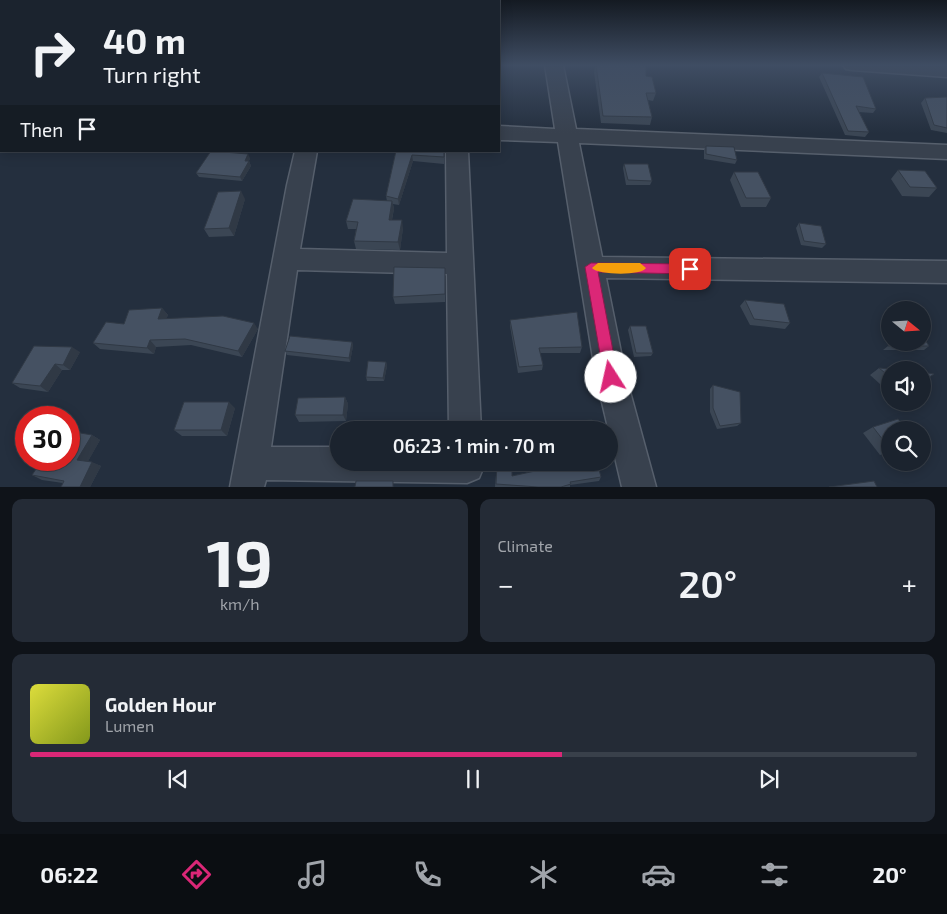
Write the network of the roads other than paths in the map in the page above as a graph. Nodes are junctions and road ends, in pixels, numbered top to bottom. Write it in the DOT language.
graph roads {
  1 [pos="558,88"];
  2 [pos="500,133"];
  3 [pos="567,137"];
  4 [pos="306,152"];
  5 [pos="457,152"];
  6 [pos="947,152"];
  7 [pos="286,259"];
  8 [pos="459,264"];
  9 [pos="591,267"];
  10 [pos="947,272"];
  11 [pos="465,421"];
  12 [pos="467,472"];
  13 [pos="250,475"];
  14 [pos="639,486"];
  1 -- 3 [label="street"];
  2 -- 3 [label="street"];
  3 -- 6 [label="street"];
  3 -- 9 [label="street"];
  4 -- 7 [label="street"];
  5 -- 8 [label="street"];
  7 -- 8 [label="street"];
  7 -- 13 [label="street"];
  8 -- 11 [label="street"];
  9 -- 10 [label="street"];
  9 -- 14 [label="street"];
  12 -- 13 [label="street"];
}
